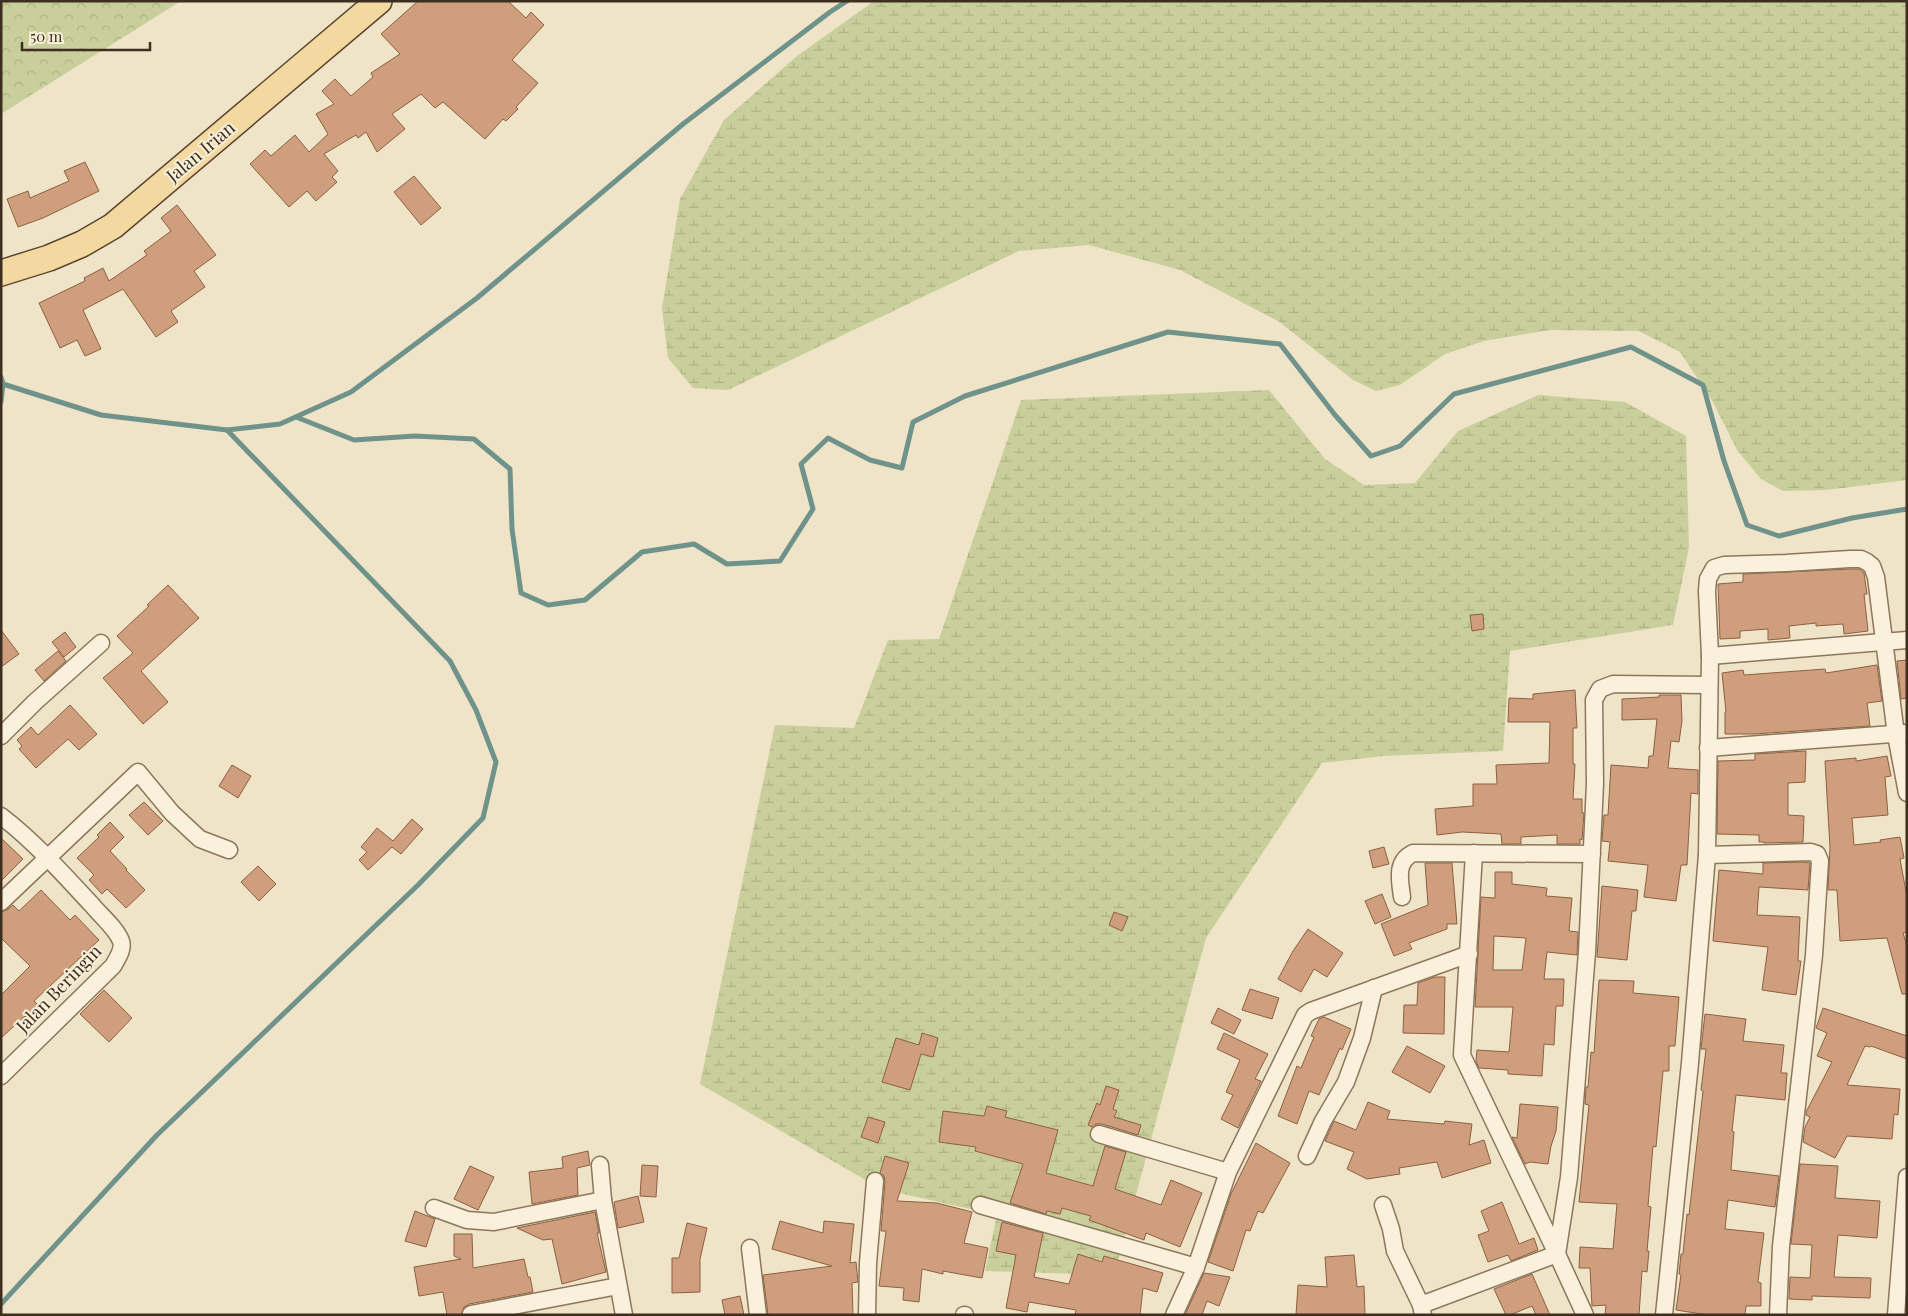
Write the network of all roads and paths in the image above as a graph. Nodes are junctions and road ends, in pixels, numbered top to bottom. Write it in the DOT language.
graph roads {
  1 [pos="379,1"];
  2 [pos="3,272"];
  3 [pos="1907,640"];
  4 [pos="101,643"];
  5 [pos="1883,643"];
  6 [pos="1710,656"];
  7 [pos="1709,685"];
  8 [pos="1901,734"];
  9 [pos="1,736"];
  10 [pos="1708,748"];
  11 [pos="1907,793"];
  12 [pos="1,816"];
  13 [pos="229,850"];
  14 [pos="1474,853"];
  15 [pos="1592,854"];
  16 [pos="1707,855"];
  17 [pos="48,858"];
  18 [pos="1402,896"];
  19 [pos="1,902"];
  20 [pos="1469,954"];
  21 [pos="1374,988"];
  22 [pos="1,1076"];
  23 [pos="1098,1134"];
  24 [pos="1307,1156"];
  25 [pos="600,1165"];
  26 [pos="1228,1172"];
  27 [pos="1907,1177"];
  28 [pos="874,1181"];
  29 [pos="603,1200"];
  30 [pos="1905,1203"];
  31 [pos="980,1205"];
  32 [pos="1383,1205"];
  33 [pos="434,1208"];
  34 [pos="750,1248"];
  35 [pos="1556,1254"];
  36 [pos="1196,1267"];
  37 [pos="618,1286"];
  38 [pos="1422,1310"];
  39 [pos="472,1314"];
  40 [pos="624,1315"];
  41 [pos="758,1315"];
  42 [pos="867,1315"];
  43 [pos="1174,1315"];
  44 [pos="1585,1315"];
  45 [pos="1664,1315"];
  46 [pos="1778,1315"];
  47 [pos="1896,1315"];
  1 -- 2 [label="main road, Jalan Irian"];
  3 -- 5 [label="street"];
  4 -- 9 [label="street"];
  5 -- 6 [label="street"];
  5 -- 6 [label="street"];
  5 -- 8 [label="street"];
  6 -- 7 [label="street"];
  7 -- 10 [label="street"];
  7 -- 15 [label="street"];
  8 -- 10 [label="street"];
  8 -- 11 [label="street"];
  10 -- 16 [label="street"];
  12 -- 17 [label="street, Jalan Beringin"];
  13 -- 17 [label="street"];
  14 -- 15 [label="street"];
  14 -- 18 [label="street"];
  14 -- 20 [label="street"];
  15 -- 35 [label="street"];
  16 -- 45 [label="street"];
  16 -- 46 [label="street"];
  17 -- 19 [label="street"];
  17 -- 22 [label="street, Jalan Beringin"];
  20 -- 21 [label="street"];
  20 -- 35 [label="street"];
  21 -- 24 [label="street"];
  21 -- 26 [label="street"];
  23 -- 26 [label="street"];
  25 -- 29 [label="street"];
  26 -- 36 [label="street"];
  27 -- 30 [label="street"];
  28 -- 42 [label="street"];
  29 -- 33 [label="street"];
  29 -- 37 [label="street"];
  30 -- 47 [label="street"];
  31 -- 36 [label="street"];
  32 -- 38 [label="street"];
  34 -- 41 [label="street"];
  35 -- 38 [label="street"];
  35 -- 44 [label="street"];
  36 -- 43 [label="street"];
  37 -- 39 [label="street"];
  37 -- 40 [label="street"];
}
